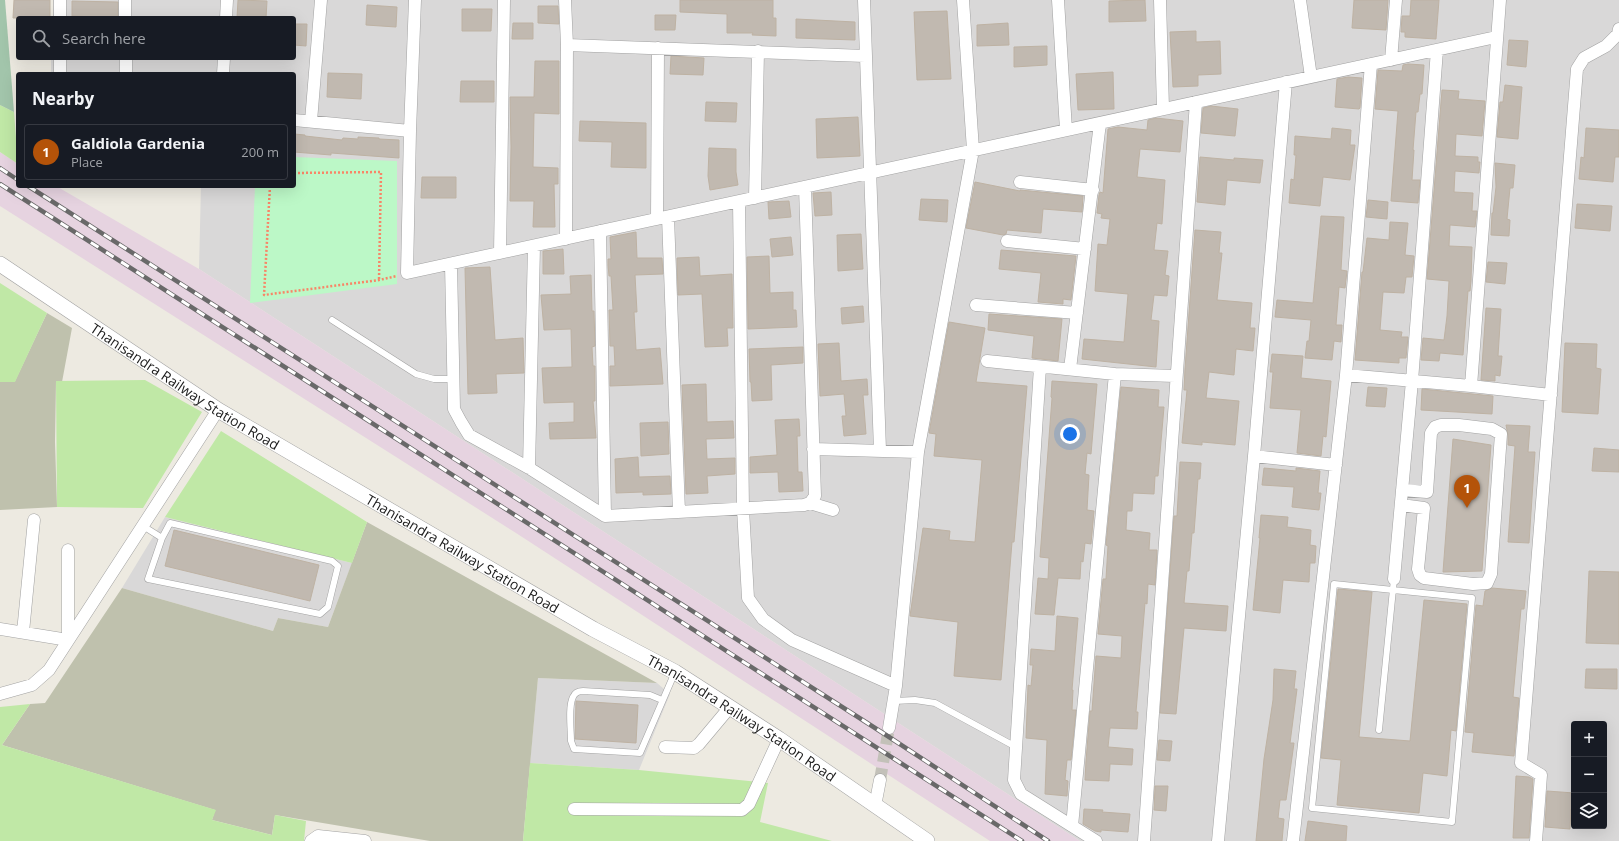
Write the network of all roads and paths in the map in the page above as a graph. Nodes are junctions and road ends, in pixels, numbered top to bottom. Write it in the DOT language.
graph roads {
  1 [pos="60,0"];
  2 [pos="125,0"];
  3 [pos="227,0"];
  4 [pos="321,0"];
  5 [pos="415,0"];
  6 [pos="504,0"];
  7 [pos="565,0"];
  8 [pos="864,0"];
  9 [pos="963,0"];
  10 [pos="1058,0"];
  11 [pos="1160,0"];
  12 [pos="1300,0"];
  13 [pos="1396,0"];
  14 [pos="1500,0"];
  15 [pos="60,16"];
  16 [pos="126,16"];
  17 [pos="226,16"];
  18 [pos="1619,28"];
  19 [pos="1496,37"];
  20 [pos="567,45"];
  21 [pos="658,48"];
  22 [pos="1437,50"];
  23 [pos="758,51"];
  24 [pos="865,56"];
  25 [pos="60,60"];
  26 [pos="126,60"];
  27 [pos="224,60"];
  28 [pos="1391,60"];
  29 [pos="1370,64"];
  30 [pos="60,72"];
  31 [pos="126,72"];
  32 [pos="223,72"];
  33 [pos="1311,77"];
  34 [pos="1286,82"];
  35 [pos="1196,102"];
  36 [pos="1163,109"];
  37 [pos="296,120"];
  38 [pos="311,121"];
  39 [pos="1100,123"];
  40 [pos="1066,130"];
  41 [pos="410,131"];
  42 [pos="973,150"];
  43 [pos="871,172"];
  44 [pos="296,173"];
  45 [pos="1020,182"];
  46 [pos="805,187"];
  47 [pos="270,188"];
  48 [pos="1093,190"];
  49 [pos="755,198"];
  50 [pos="739,201"];
  51 [pos="663,218"];
  52 [pos="600,231"];
  53 [pos="566,239"];
  54 [pos="1007,241"];
  55 [pos="534,246"];
  56 [pos="1085,249"];
  57 [pos="500,253"];
  58 [pos="0,264"];
  59 [pos="451,264"];
  60 [pos="407,273"];
  61 [pos="380,280"];
  62 [pos="976,305"];
  63 [pos="1077,313"];
  64 [pos="332,320"];
  65 [pos="987,361"];
  66 [pos="1040,367"];
  67 [pos="1070,370"];
  68 [pos="1115,374"];
  69 [pos="1346,375"];
  70 [pos="1176,376"];
  71 [pos="454,379"];
  72 [pos="1412,381"];
  73 [pos="1471,386"];
  74 [pos="1551,395"];
  75 [pos="218,410"];
  76 [pos="813,449"];
  77 [pos="880,450"];
  78 [pos="918,452"];
  79 [pos="1254,456"];
  80 [pos="1336,465"];
  81 [pos="529,468"];
  82 [pos="1402,490"];
  83 [pos="810,502"];
  84 [pos="1401,505"];
  85 [pos="743,509"];
  86 [pos="833,510"];
  87 [pos="679,512"];
  88 [pos="605,516"];
  89 [pos="34,520"];
  90 [pos="143,526"];
  91 [pos="162,538"];
  92 [pos="68,550"];
  93 [pos="1393,584"];
  94 [pos="0,629"];
  95 [pos="23,632"];
  96 [pos="68,640"];
  97 [pos="675,672"];
  98 [pos="896,686"];
  99 [pos="0,694"];
  100 [pos="662,700"];
  101 [pos="894,701"];
  102 [pos="730,707"];
  103 [pos="889,728"];
  104 [pos="1379,730"];
  105 [pos="779,739"];
  106 [pos="665,747"];
  107 [pos="1016,747"];
  108 [pos="880,780"];
  109 [pos="875,806"];
  110 [pos="574,810"];
  111 [pos="1072,826"];
  112 [pos="311,841"];
  113 [pos="365,841"];
  114 [pos="927,841"];
  115 [pos="1096,841"];
  116 [pos="1144,841"];
  117 [pos="1218,841"];
  118 [pos="1293,841"];
  119 [pos="1536,841"];
  1 -- 15 [label="street"];
  2 -- 16 [label="street"];
  3 -- 17 [label="street"];
  4 -- 38 [label="street"];
  5 -- 41 [label="street"];
  6 -- 57 [label="street"];
  7 -- 20 [label="street"];
  8 -- 24 [label="street"];
  9 -- 42 [label="street"];
  10 -- 40 [label="street"];
  11 -- 36 [label="street"];
  12 -- 33 [label="street"];
  13 -- 28 [label="street"];
  14 -- 19 [label="street"];
  18 -- 74 [label="street"];
  19 -- 22 [label="street"];
  19 -- 73 [label="street"];
  20 -- 21 [label="street"];
  20 -- 53 [label="street"];
  21 -- 23 [label="street"];
  21 -- 51 [label="street"];
  22 -- 28 [label="street"];
  22 -- 72 [label="street"];
  23 -- 24 [label="street"];
  23 -- 49 [label="street"];
  24 -- 43 [label="street"];
  25 -- 30 [label="street"];
  26 -- 31 [label="street"];
  27 -- 32 [label="street"];
  28 -- 29 [label="street"];
  29 -- 33 [label="street"];
  29 -- 69 [label="street"];
  33 -- 34 [label="street"];
  34 -- 35 [label="street"];
  34 -- 79 [label="street"];
  35 -- 36 [label="street"];
  35 -- 70 [label="street"];
  36 -- 39 [label="street"];
  37 -- 38 [label="street"];
  38 -- 41 [label="street"];
  39 -- 40 [label="street"];
  39 -- 48 [label="street"];
  40 -- 42 [label="street"];
  41 -- 60 [label="street"];
  42 -- 43 [label="street"];
  42 -- 78 [label="street"];
  43 -- 46 [label="street"];
  43 -- 77 [label="street"];
  44 -- 61 [label="path"];
  45 -- 48 [label="street"];
  46 -- 49 [label="street"];
  46 -- 76 [label="street"];
  47 -- 61 [label="path"];
  48 -- 56 [label="street"];
  49 -- 50 [label="street"];
  50 -- 51 [label="street"];
  50 -- 85 [label="street"];
  51 -- 52 [label="street"];
  51 -- 87 [label="street"];
  52 -- 53 [label="street"];
  52 -- 88 [label="street"];
  53 -- 55 [label="street"];
  54 -- 56 [label="street"];
  55 -- 57 [label="street"];
  55 -- 81 [label="street"];
  56 -- 63 [label="street"];
  57 -- 59 [label="street"];
  58 -- 75 [label="street, Thanisandra Railway Station Road"];
  59 -- 60 [label="street"];
  59 -- 71 [label="street"];
  60 -- 61 [label="path"];
  62 -- 63 [label="street"];
  63 -- 67 [label="street"];
  64 -- 71 [label="lane"];
  65 -- 66 [label="street"];
  66 -- 67 [label="street"];
  66 -- 107 [label="street"];
  67 -- 68 [label="street"];
  68 -- 70 [label="street"];
  68 -- 111 [label="street"];
  69 -- 72 [label="street"];
  69 -- 80 [label="street"];
  70 -- 116 [label="street"];
  71 -- 81 [label="street"];
  72 -- 73 [label="street"];
  72 -- 82 [label="street"];
  73 -- 74 [label="street"];
  74 -- 119 [label="street"];
  75 -- 90 [label="street"];
  75 -- 97 [label="street, Thanisandra Railway Station Road"];
  76 -- 77 [label="street"];
  76 -- 83 [label="street"];
  77 -- 78 [label="street"];
  78 -- 98 [label="street"];
  79 -- 80 [label="street"];
  79 -- 117 [label="street"];
  80 -- 118 [label="street"];
  81 -- 88 [label="street"];
  82 -- 84 [label="street"];
  82 -- 84 [label="street"];
  83 -- 85 [label="street"];
  83 -- 86 [label="street"];
  84 -- 93 [label="street"];
  85 -- 87 [label="street"];
  85 -- 98 [label="street"];
  87 -- 88 [label="street"];
  89 -- 95 [label="street"];
  90 -- 91 [label="lane"];
  90 -- 96 [label="street"];
  91 -- 91 [label="lane"];
  92 -- 96 [label="street"];
  93 -- 93 [label="lane"];
  93 -- 104 [label="lane"];
  94 -- 95 [label="street"];
  95 -- 96 [label="street"];
  96 -- 99 [label="street"];
  97 -- 100 [label="lane"];
  97 -- 102 [label="street, Thanisandra Railway Station Road"];
  98 -- 101 [label="street"];
  100 -- 100 [label="lane"];
  101 -- 103 [label="street"];
  101 -- 107 [label="lane"];
  102 -- 105 [label="street, Thanisandra Railway Station Road"];
  102 -- 106 [label="street"];
  105 -- 109 [label="street, Thanisandra Railway Station Road"];
  105 -- 110 [label="street"];
  107 -- 111 [label="street"];
  108 -- 109 [label="street"];
  109 -- 114 [label="street, Thanisandra Railway Station Road"];
  111 -- 115 [label="street"];
  112 -- 113 [label="street"];
}
